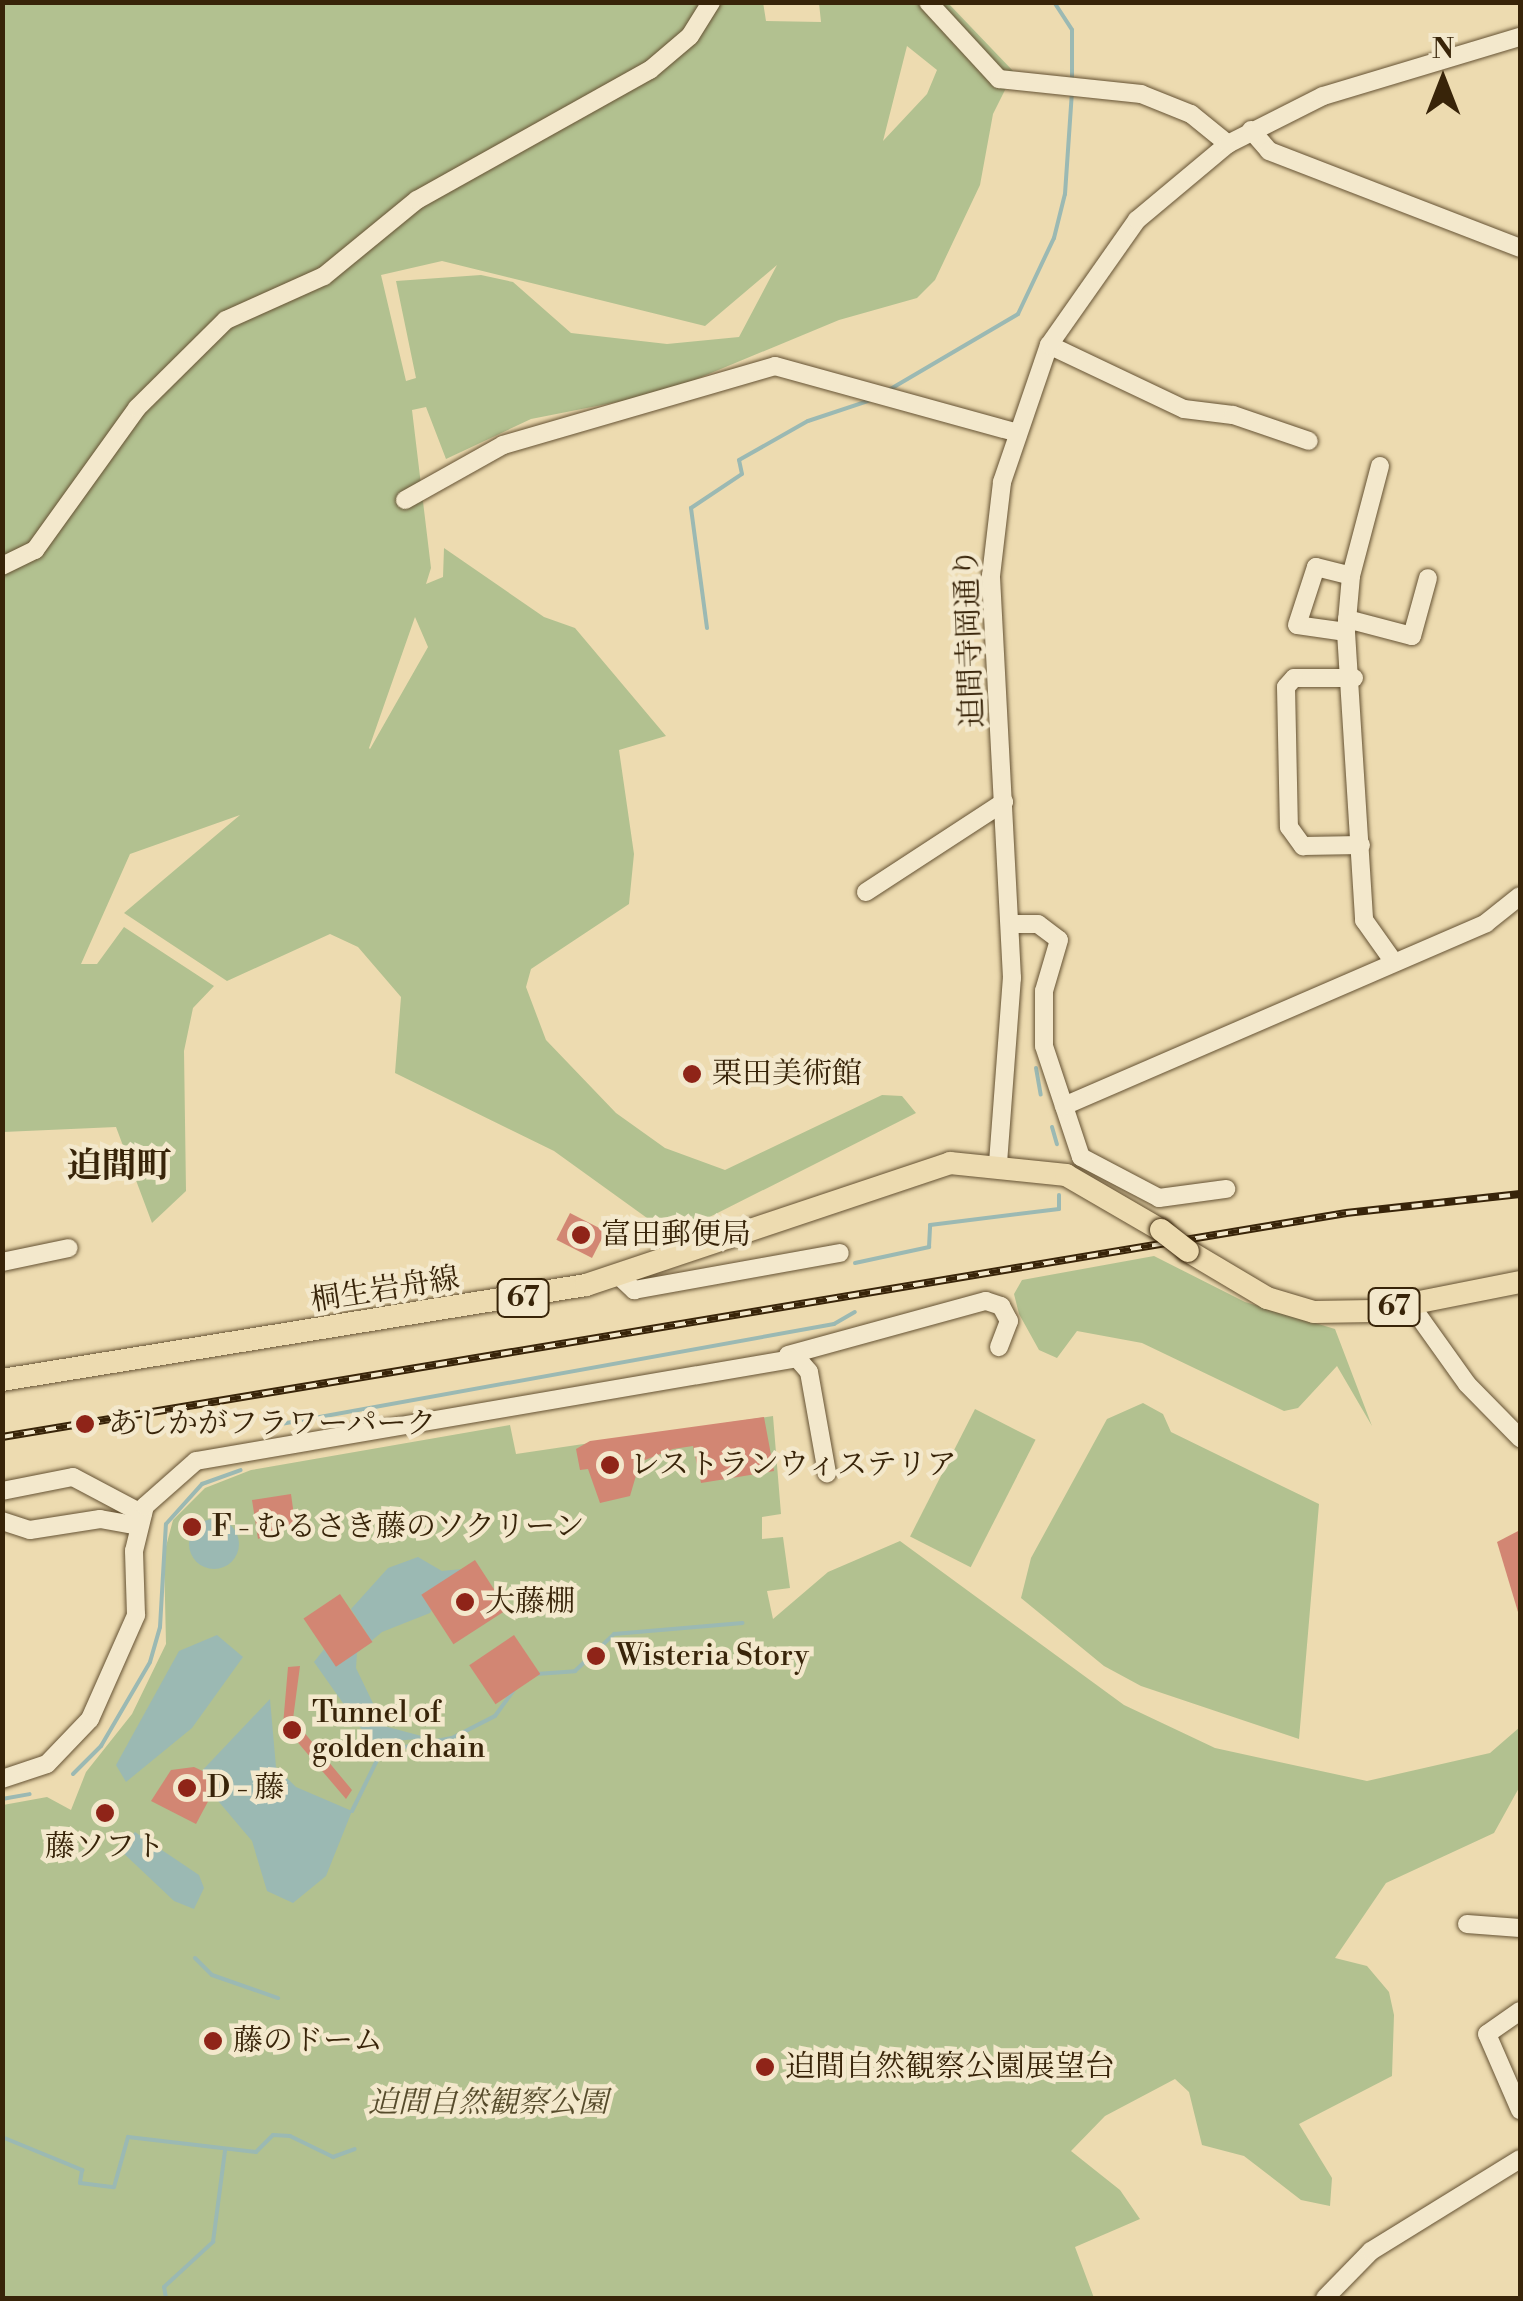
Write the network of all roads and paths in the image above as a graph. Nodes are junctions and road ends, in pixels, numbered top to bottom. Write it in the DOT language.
graph roads {
  1 [pos="710,2"];
  2 [pos="928,2"];
  3 [pos="1520,37"];
  4 [pos="1251,130"];
  5 [pos="1228,144"];
  6 [pos="1520,248"];
  7 [pos="1048,345"];
  8 [pos="1015,432"];
  9 [pos="1310,441"];
  10 [pos="1380,466"];
  11 [pos="405,500"];
  12 [pos="2,566"];
  13 [pos="1351,576"];
  14 [pos="1428,578"];
  15 [pos="1346,626"];
  16 [pos="1354,678"];
  17 [pos="1004,802"];
  18 [pos="1361,845"];
  19 [pos="866,892"];
  20 [pos="1520,896"];
  21 [pos="1011,924"];
  22 [pos="1393,961"];
  23 [pos="1064,1106"];
  24 [pos="998,1162"];
  25 [pos="1226,1189"];
  26 [pos="68,1248"];
  27 [pos="840,1253"];
  28 [pos="2,1262"];
  29 [pos="618,1276"];
  30 [pos="1520,1282"];
  31 [pos="1410,1304"];
  32 [pos="999,1348"];
  33 [pos="773,1360"];
  34 [pos="2,1380"];
  35 [pos="1520,1438"];
  36 [pos="827,1474"];
  37 [pos="2,1491"];
  38 [pos="141,1520"];
  39 [pos="2,1522"];
  40 [pos="2,1780"];
  41 [pos="1467,1924"];
  42 [pos="1520,1928"];
  43 [pos="1520,2011"];
  44 [pos="1520,2110"];
  45 [pos="1520,2158"];
  46 [pos="1326,2298"];
  1 -- 12 [label="street"];
  2 -- 5 [label="street"];
  3 -- 4 [label="street, 迫間寺岡通り"];
  4 -- 5 [label="street, 迫間寺岡通り"];
  4 -- 6 [label="street"];
  5 -- 7 [label="street, 迫間寺岡通り"];
  7 -- 8 [label="street, 迫間寺岡通り"];
  7 -- 9 [label="street"];
  8 -- 11 [label="street"];
  8 -- 17 [label="street, 迫間寺岡通り"];
  10 -- 13 [label="street"];
  13 -- 15 [label="street"];
  13 -- 15 [label="street"];
  14 -- 15 [label="street"];
  15 -- 16 [label="street"];
  16 -- 18 [label="street"];
  16 -- 18 [label="street"];
  17 -- 19 [label="street"];
  17 -- 21 [label="street, 迫間寺岡通り"];
  18 -- 22 [label="street"];
  20 -- 22 [label="street"];
  21 -- 23 [label="street"];
  21 -- 24 [label="street, 迫間寺岡通り"];
  22 -- 23 [label="street"];
  23 -- 25 [label="street"];
  24 -- 29 [label="main road, 桐生岩舟線 / 67"];
  24 -- 31 [label="main road, 桐生岩舟線 / 67, bridge"];
  26 -- 28 [label="street"];
  27 -- 29 [label="street"];
  29 -- 34 [label="main road, 桐生岩舟線 / 67"];
  30 -- 31 [label="main road, 67"];
  31 -- 35 [label="street"];
  32 -- 33 [label="street"];
  33 -- 36 [label="street"];
  33 -- 38 [label="street"];
  37 -- 38 [label="street"];
  38 -- 39 [label="street"];
  38 -- 40 [label="street"];
  41 -- 42 [label="street"];
  43 -- 44 [label="street"];
  45 -- 46 [label="street"];
}
